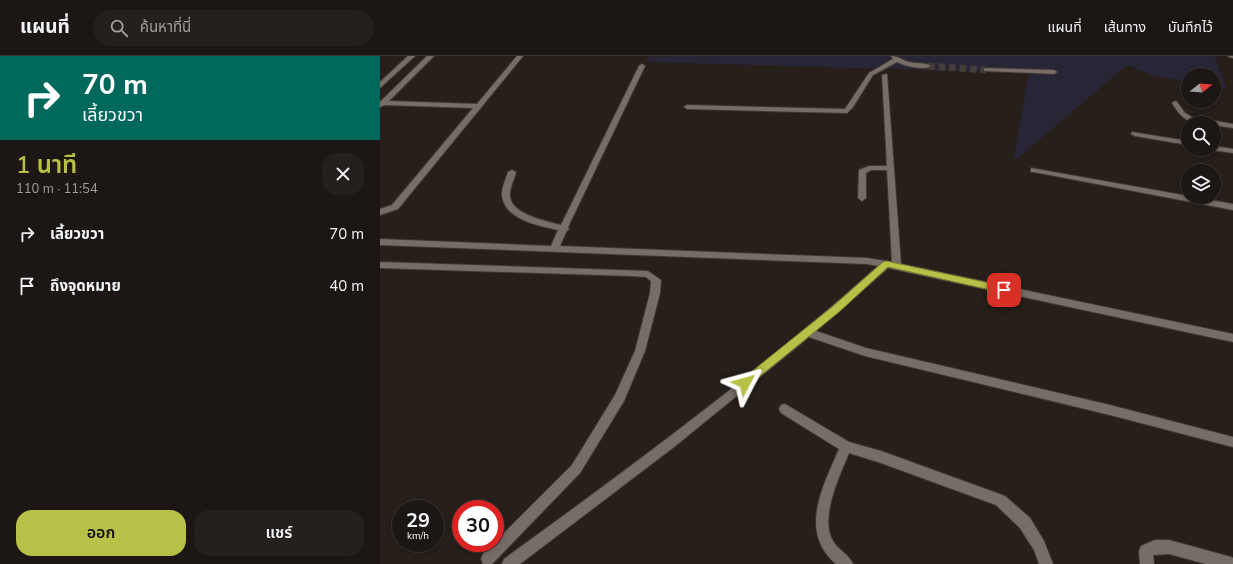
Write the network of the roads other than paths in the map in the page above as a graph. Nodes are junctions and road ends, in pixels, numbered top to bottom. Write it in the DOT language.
graph roads {
  1 [pos="412,56"];
  2 [pos="431,56"];
  3 [pos="520,56"];
  4 [pos="896,58"];
  5 [pos="642,66"];
  6 [pos="928,66"];
  7 [pos="986,70"];
  8 [pos="1054,72"];
  9 [pos="885,76"];
  10 [pos="380,86"];
  11 [pos="1175,103"];
  12 [pos="382,105"];
  13 [pos="478,106"];
  14 [pos="687,107"];
  15 [pos="1233,126"];
  16 [pos="1135,134"];
  17 [pos="1181,142"];
  18 [pos="1221,149"];
  19 [pos="1233,151"];
  20 [pos="891,168"];
  21 [pos="1034,170"];
  22 [pos="512,172"];
  23 [pos="862,198"];
  24 [pos="1233,207"];
  25 [pos="380,212"];
  26 [pos="565,229"];
  27 [pos="380,242"];
  28 [pos="554,248"];
  29 [pos="380,265"];
  30 [pos="891,265"];
  31 [pos="808,332"];
  32 [pos="1233,338"];
  33 [pos="785,409"];
  34 [pos="1233,442"];
  35 [pos="846,447"];
  36 [pos="488,558"];
  37 [pos="509,564"];
  38 [pos="846,564"];
  39 [pos="1046,564"];
  40 [pos="1147,564"];
  41 [pos="1231,564"];
  1 -- 10 [label="street"];
  2 -- 12 [label="street"];
  3 -- 13 [label="street"];
  4 -- 6 [label="street"];
  4 -- 14 [label="street"];
  5 -- 26 [label="street"];
  7 -- 8 [label="street"];
  9 -- 20 [label="street"];
  11 -- 15 [label="street"];
  12 -- 13 [label="street"];
  13 -- 25 [label="street"];
  16 -- 17 [label="street"];
  18 -- 19 [label="street"];
  20 -- 23 [label="street"];
  20 -- 30 [label="street"];
  21 -- 24 [label="street"];
  22 -- 26 [label="street"];
  26 -- 28 [label="street"];
  27 -- 28 [label="street"];
  28 -- 30 [label="street"];
  29 -- 36 [label="street"];
  30 -- 31 [label="street"];
  30 -- 32 [label="street"];
  31 -- 34 [label="street"];
  31 -- 37 [label="street"];
  33 -- 35 [label="street"];
  35 -- 38 [label="street"];
  35 -- 39 [label="street"];
  40 -- 41 [label="street"];
}
